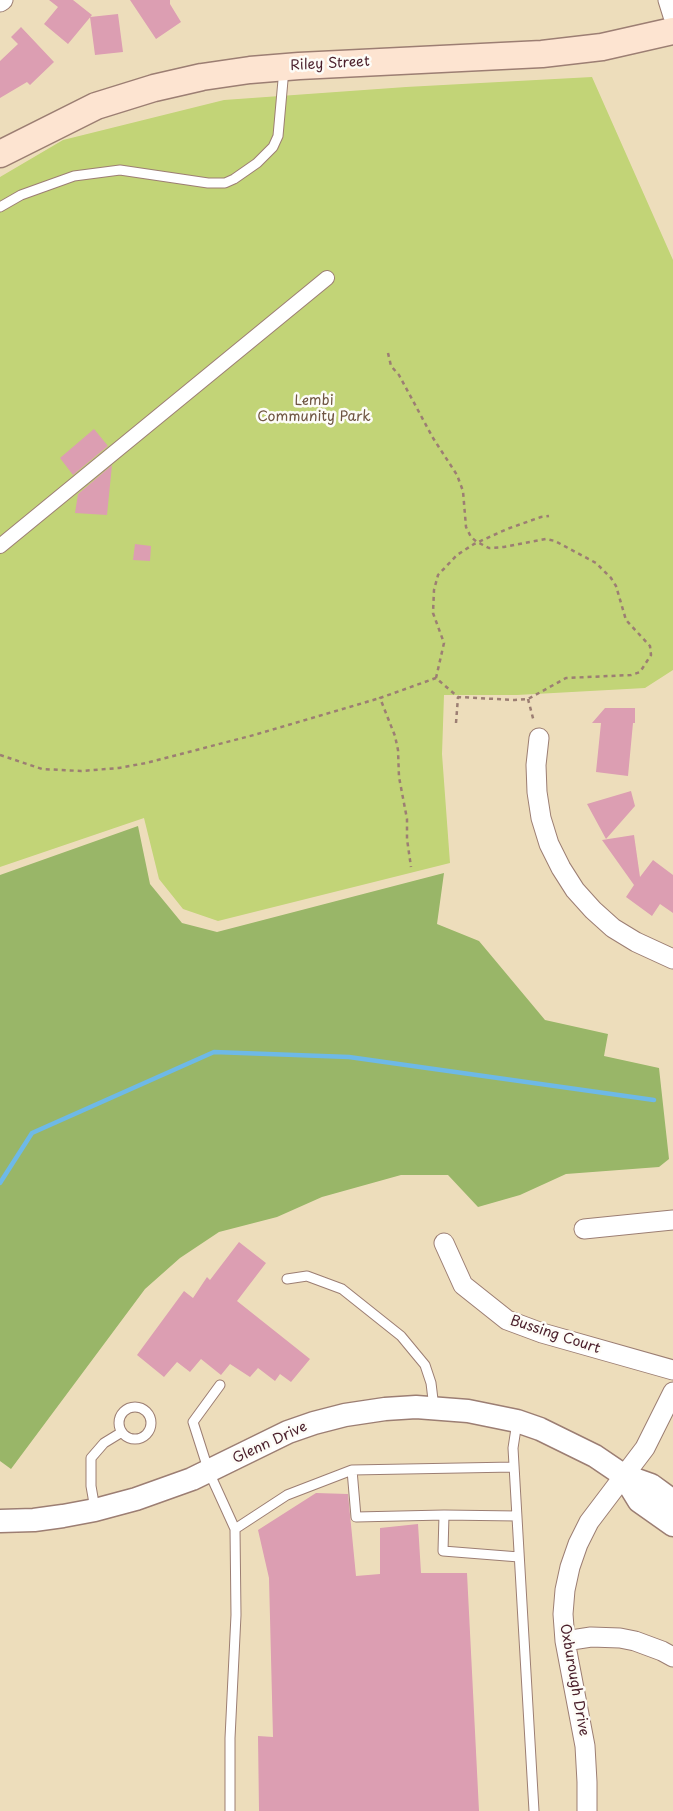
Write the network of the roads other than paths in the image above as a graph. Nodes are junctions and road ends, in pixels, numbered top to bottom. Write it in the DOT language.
graph roads {
  1 [pos="668,0"];
  2 [pos="673,16"];
  3 [pos="673,31"];
  4 [pos="284,67"];
  5 [pos="0,154"];
  6 [pos="0,207"];
  7 [pos="327,278"];
  8 [pos="0,546"];
  9 [pos="539,738"];
  10 [pos="673,960"];
  11 [pos="673,1220"];
  12 [pos="584,1229"];
  13 [pos="444,1243"];
  14 [pos="287,1279"];
  15 [pos="673,1370"];
  16 [pos="220,1385"];
  17 [pos="673,1392"];
  18 [pos="434,1408"];
  19 [pos="517,1421"];
  20 [pos="122,1432"];
  21 [pos="514,1467"];
  22 [pos="352,1470"];
  23 [pos="209,1472"];
  24 [pos="624,1475"];
  25 [pos="673,1501"];
  26 [pos="95,1510"];
  27 [pos="444,1515"];
  28 [pos="517,1516"];
  29 [pos="0,1521"];
  30 [pos="673,1525"];
  31 [pos="235,1529"];
  32 [pos="519,1557"];
  33 [pos="565,1641"];
  34 [pos="673,1657"];
  35 [pos="230,1811"];
  36 [pos="534,1811"];
  37 [pos="587,1811"];
  1 -- 2 [label="street"];
  3 -- 4 [label="main road, Riley Street"];
  4 -- 5 [label="main road, Riley Street"];
  4 -- 6 [label="lane"];
  7 -- 8 [label="street"];
  9 -- 10 [label="street"];
  11 -- 12 [label="street"];
  13 -- 15 [label="street, Bussing Court"];
  14 -- 18 [label="lane"];
  16 -- 23 [label="lane"];
  17 -- 24 [label="street, Oxburough Drive"];
  18 -- 19 [label="street, Glenn Drive"];
  18 -- 23 [label="street, Glenn Drive"];
  19 -- 21 [label="lane"];
  19 -- 24 [label="street, Glenn Drive"];
  20 -- 26 [label="lane"];
  21 -- 22 [label="lane"];
  21 -- 28 [label="lane"];
  22 -- 27 [label="lane"];
  22 -- 31 [label="lane"];
  23 -- 26 [label="street, Glenn Drive"];
  23 -- 31 [label="lane"];
  24 -- 25 [label="street, Glenn Drive"];
  24 -- 30 [label="street, Glenn Drive"];
  24 -- 33 [label="street, Oxburough Drive"];
  26 -- 29 [label="street, Glenn Drive"];
  27 -- 28 [label="lane"];
  27 -- 32 [label="lane"];
  28 -- 32 [label="lane"];
  31 -- 35 [label="lane"];
  32 -- 36 [label="lane"];
  33 -- 34 [label="street"];
  33 -- 37 [label="street, Oxburough Drive"];
}
